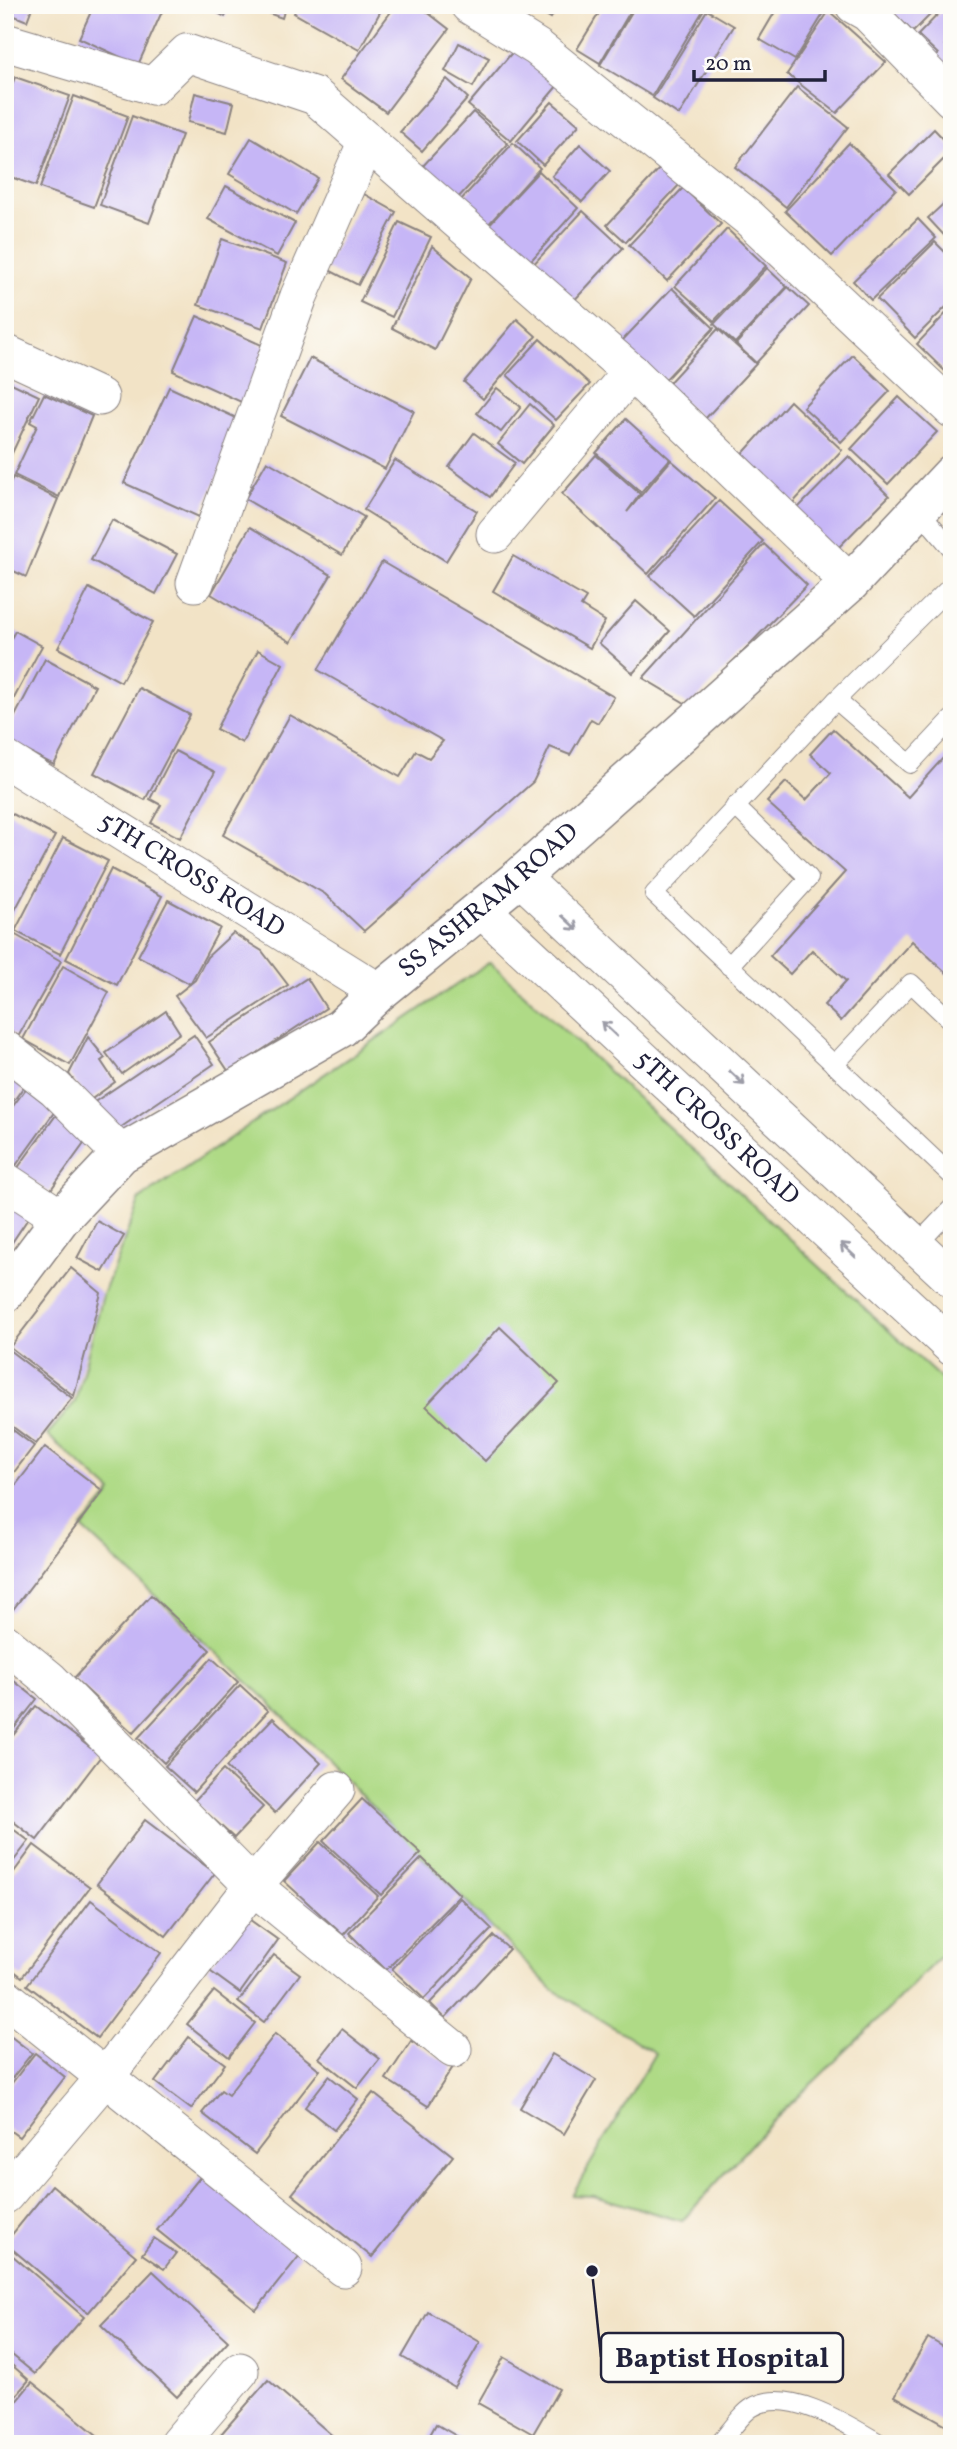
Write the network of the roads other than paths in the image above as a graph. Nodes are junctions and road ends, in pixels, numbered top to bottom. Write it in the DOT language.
graph roads {
  1 [pos="469,5"];
  2 [pos="854,5"];
  3 [pos="5,42"];
  4 [pos="952,99"];
  5 [pos="367,141"];
  6 [pos="5,353"];
  7 [pos="631,372"];
  8 [pos="100,397"];
  9 [pos="952,409"];
  10 [pos="952,474"];
  11 [pos="918,509"];
  12 [pos="495,534"];
  13 [pos="952,549"];
  14 [pos="195,583"];
  15 [pos="850,583"];
  16 [pos="952,585"];
  17 [pos="836,700"];
  18 [pos="952,719"];
  19 [pos="5,759"];
  20 [pos="735,806"];
  21 [pos="520,877"];
  22 [pos="481,909"];
  23 [pos="729,966"];
  24 [pos="379,992"];
  25 [pos="952,1022"];
  26 [pos="5,1049"];
  27 [pos="834,1065"];
  28 [pos="121,1154"];
  29 [pos="952,1176"];
  30 [pos="5,1181"];
  31 [pos="952,1208"];
  32 [pos="61,1218"];
  33 [pos="916,1246"];
  34 [pos="952,1279"];
  35 [pos="884,1283"];
  36 [pos="5,1293"];
  37 [pos="952,1347"];
  38 [pos="5,1643"];
  39 [pos="336,1790"];
  40 [pos="253,1886"];
  41 [pos="5,1997"];
  42 [pos="453,2049"];
  43 [pos="106,2076"];
  44 [pos="5,2194"];
  45 [pos="343,2267"];
  46 [pos="240,2371"];
  47 [pos="178,2444"];
  48 [pos="719,2444"];
  49 [pos="881,2444"];
  1 -- 9 [label="street"];
  2 -- 4 [label="street"];
  3 -- 5 [label="street"];
  5 -- 7 [label="street"];
  5 -- 14 [label="street"];
  6 -- 8 [label="street"];
  7 -- 12 [label="street"];
  7 -- 15 [label="street"];
  10 -- 11 [label="street, SS ASHRAM ROAD"];
  11 -- 13 [label="lane"];
  11 -- 15 [label="street, SS ASHRAM ROAD"];
  15 -- 21 [label="street, SS ASHRAM ROAD"];
  16 -- 17 [label="lane"];
  17 -- 18 [label="lane"];
  17 -- 20 [label="lane"];
  19 -- 24 [label="street, 5TH CROSS ROAD"];
  20 -- 23 [label="lane"];
  20 -- 23 [label="lane"];
  21 -- 22 [label="street, SS ASHRAM ROAD"];
  21 -- 33 [label="street, 5TH CROSS ROAD, one-way"];
  22 -- 24 [label="street, SS ASHRAM ROAD"];
  35 -- 22 [label="street, 5TH CROSS ROAD, one-way"];
  23 -- 27 [label="lane"];
  24 -- 28 [label="street, SS ASHRAM ROAD"];
  25 -- 27 [label="lane"];
  26 -- 28 [label="street"];
  27 -- 29 [label="lane"];
  28 -- 32 [label="street, SS ASHRAM ROAD"];
  30 -- 32 [label="street"];
  31 -- 33 [label="lane"];
  32 -- 36 [label="street, SS ASHRAM ROAD"];
  33 -- 34 [label="street, 5TH CROSS ROAD"];
  33 -- 35 [label="street"];
  35 -- 37 [label="street, 5TH CROSS ROAD"];
  38 -- 40 [label="street"];
  39 -- 40 [label="street"];
  40 -- 42 [label="street"];
  40 -- 43 [label="street"];
  41 -- 43 [label="street"];
  43 -- 44 [label="street"];
  43 -- 45 [label="street"];
  46 -- 47 [label="street"];
  48 -- 49 [label="lane"];
}
